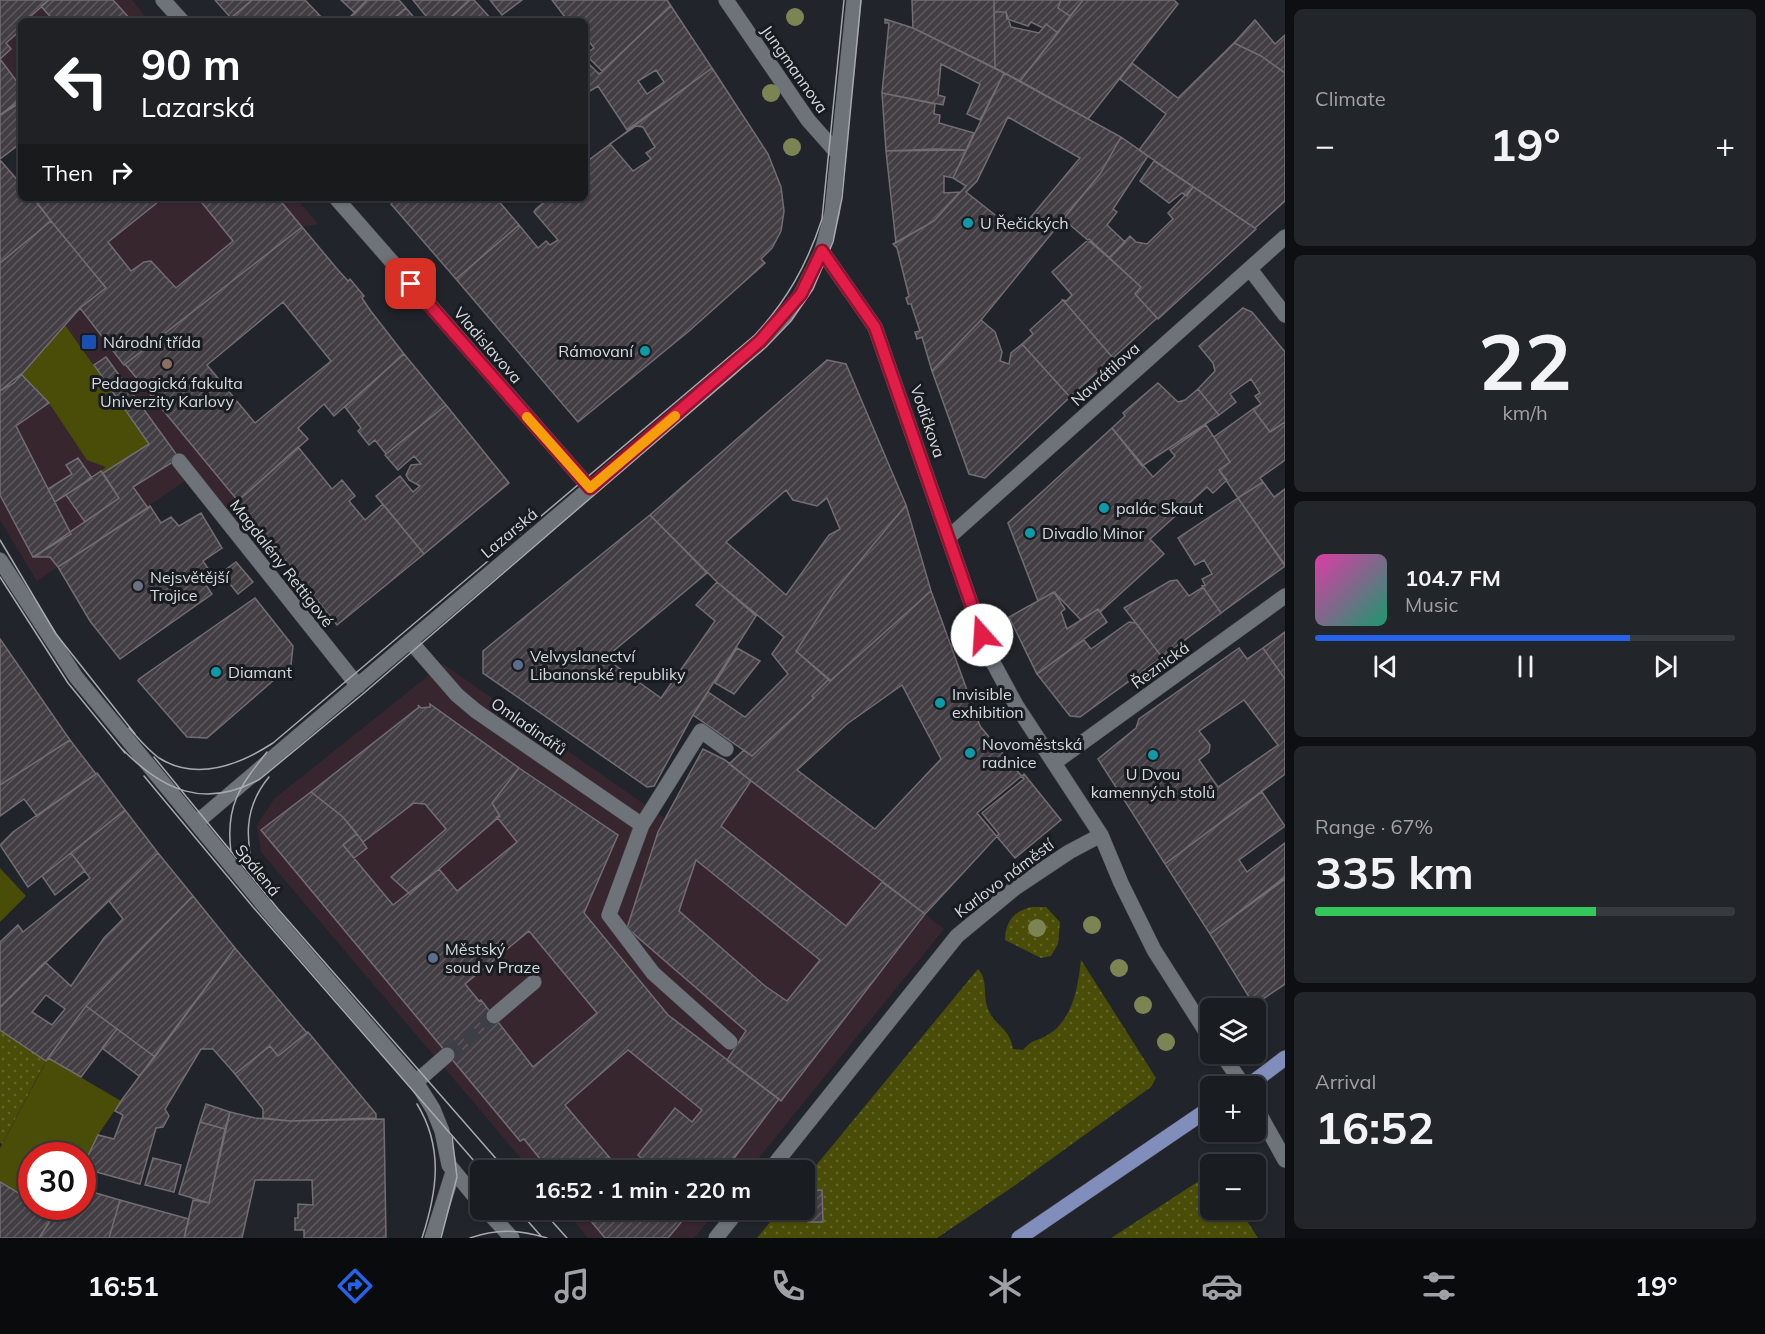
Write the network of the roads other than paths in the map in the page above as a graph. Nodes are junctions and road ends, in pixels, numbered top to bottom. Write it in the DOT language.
graph roads {
  1 [pos="163,0"];
  2 [pos="726,0"];
  3 [pos="854,0"];
  4 [pos="179,18"];
  5 [pos="839,155"];
  6 [pos="339,201"];
  7 [pos="1285,237"];
  8 [pos="822,251"];
  9 [pos="1250,268"];
  10 [pos="1285,315"];
  11 [pos="179,461"];
  12 [pos="590,488"];
  13 [pos="949,537"];
  14 [pos="0,560"];
  15 [pos="1285,596"];
  16 [pos="410,641"];
  17 [pos="358,686"];
  18 [pos="726,749"];
  19 [pos="1054,763"];
  20 [pos="196,823"];
  21 [pos="642,825"];
  22 [pos="1101,835"];
  23 [pos="534,982"];
  24 [pos="494,1016"];
  25 [pos="1200,1022"];
  26 [pos="730,1042"];
  27 [pos="447,1055"];
  28 [pos="1285,1058"];
  29 [pos="1229,1064"];
  30 [pos="1238,1076"];
  31 [pos="1260,1076"];
  32 [pos="416,1082"];
  33 [pos="1200,1115"];
  34 [pos="1266,1126"];
  35 [pos="778,1160"];
  36 [pos="1285,1160"];
  37 [pos="453,1172"];
  38 [pos="470,1192"];
  39 [pos="495,1220"];
  40 [pos="730,1220"];
  41 [pos="432,1238"];
  42 [pos="512,1238"];
  43 [pos="716,1238"];
  44 [pos="1019,1238"];
  1 -- 4 [label="street"];
  2 -- 5 [label="street, Jungmannova"];
  3 -- 5 [label="street"];
  5 -- 8 [label="street"];
  6 -- 12 [label="street, Vladislavova"];
  7 -- 9 [label="street, Navrátilova"];
  8 -- 12 [label="street, Lazarská"];
  8 -- 13 [label="street, Vodičkova"];
  9 -- 10 [label="street"];
  9 -- 13 [label="street, Navrátilova"];
  11 -- 17 [label="street, Magdalény Rettigové"];
  12 -- 16 [label="street, Lazarská"];
  13 -- 19 [label="street, Vodičkova"];
  14 -- 20 [label="street, Spálená"];
  15 -- 19 [label="street, Řeznická"];
  16 -- 17 [label="street, Lazarská"];
  16 -- 21 [label="street, Omladinářů"];
  17 -- 20 [label="street, Lazarská"];
  18 -- 21 [label="street"];
  19 -- 22 [label="street, Vodičkova"];
  20 -- 32 [label="street, Spálená"];
  21 -- 26 [label="street"];
  22 -- 25 [label="street"];
  22 -- 35 [label="street, Karlovo náměstí"];
  23 -- 24 [label="street"];
  27 -- 32 [label="street"];
  28 -- 31 [label="main road"];
  29 -- 30 [label="street"];
  32 -- 37 [label="street, Spálená"];
  33 -- 44 [label="main road"];
  34 -- 36 [label="street"];
  37 -- 38 [label="street, Spálená"];
  37 -- 41 [label="street"];
  39 -- 42 [label="street"];
  40 -- 43 [label="street"];
}
